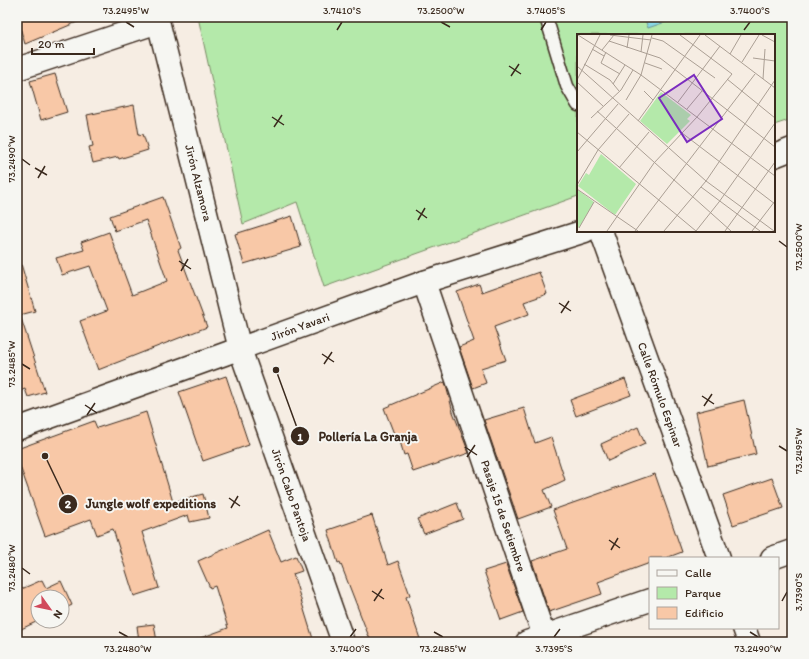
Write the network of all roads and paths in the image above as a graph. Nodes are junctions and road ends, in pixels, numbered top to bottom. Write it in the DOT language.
graph roads {
  1 [pos="546,17"];
  2 [pos="158,20"];
  3 [pos="17,69"];
  4 [pos="577,103"];
  5 [pos="792,149"];
  6 [pos="775,156"];
  7 [pos="582,232"];
  8 [pos="601,232"];
  9 [pos="424,282"];
  10 [pos="240,349"];
  11 [pos="17,429"];
  12 [pos="792,551"];
  13 [pos="719,557"];
  14 [pos="775,557"];
  15 [pos="649,600"];
  16 [pos="744,629"];
  17 [pos="536,639"];
  18 [pos="343,642"];
  19 [pos="749,642"];
  1 -- 4 [label="lane"];
  2 -- 3 [label="street"];
  2 -- 10 [label="street, Jirón Alzamora"];
  5 -- 6 [label="street"];
  7 -- 9 [label="street, Jirón Yavari"];
  8 -- 13 [label="street, Calle Rómulo Espinar"];
  9 -- 10 [label="street, Jirón Yavari"];
  9 -- 17 [label="street, Pasaje 15 de Setiembre"];
  10 -- 11 [label="street, Jirón Yavari"];
  10 -- 18 [label="street, Jirón Cabo Pantoja"];
  12 -- 14 [label="street"];
  15 -- 17 [label="street"];
  16 -- 19 [label="street"];
}
